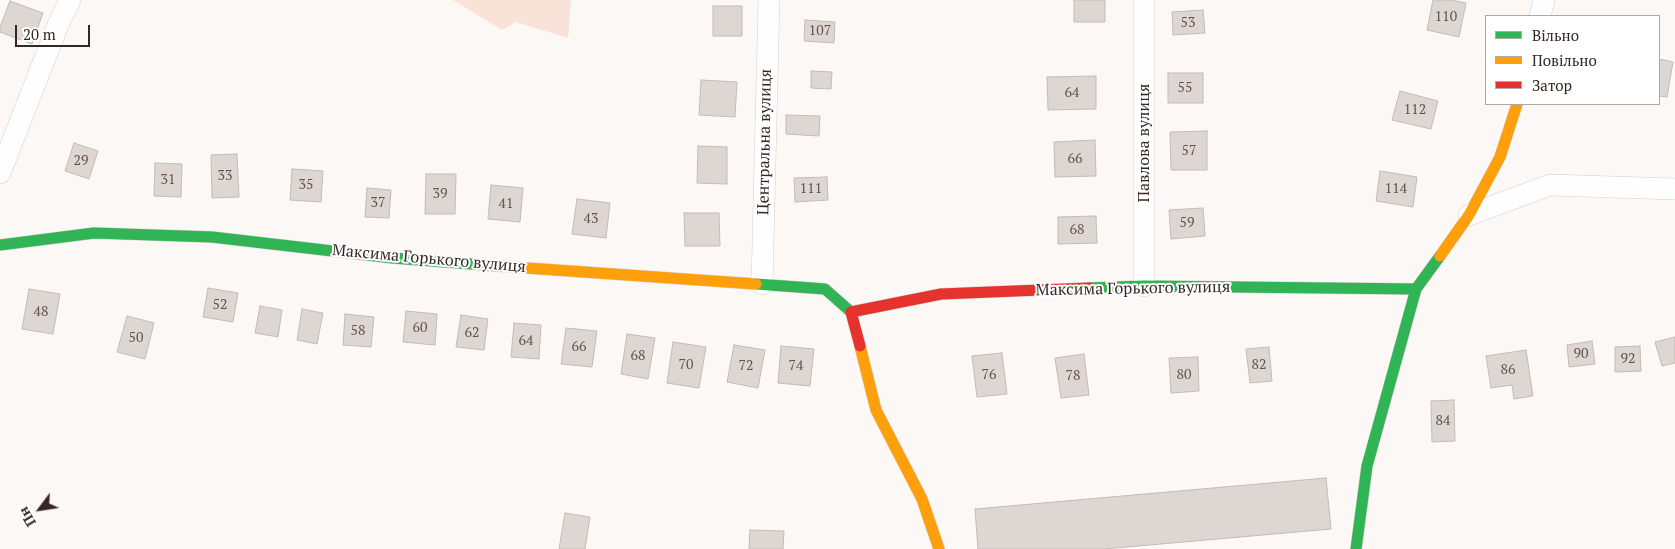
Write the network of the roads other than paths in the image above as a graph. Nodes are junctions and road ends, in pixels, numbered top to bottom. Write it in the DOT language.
graph roads {
  1 [pos="70,0"];
  2 [pos="768,0"];
  3 [pos="1144,0"];
  4 [pos="1544,0"];
  5 [pos="1540,15"];
  6 [pos="1516,105"];
  7 [pos="0,173"];
  8 [pos="1675,189"];
  9 [pos="1469,215"];
  10 [pos="0,245"];
  11 [pos="762,284"];
  12 [pos="1144,286"];
  13 [pos="1416,289"];
  14 [pos="851,312"];
  15 [pos="939,549"];
  16 [pos="1356,549"];
  1 -- 7 [label="street"];
  2 -- 11 [label="street, Центральна вулиця"];
  3 -- 12 [label="street, Павлова вулиця"];
  4 -- 5 [label="street"];
  6 -- 9 [label="street"];
  8 -- 9 [label="street"];
  9 -- 13 [label="street"];
  10 -- 11 [label="street, Максима Горького вулиця"];
  11 -- 14 [label="street, Максима Горького вулиця"];
  12 -- 13 [label="street, Максима Горького вулиця"];
  12 -- 14 [label="street, Максима Горького вулиця"];
  13 -- 16 [label="street"];
  14 -- 15 [label="street"];
}
